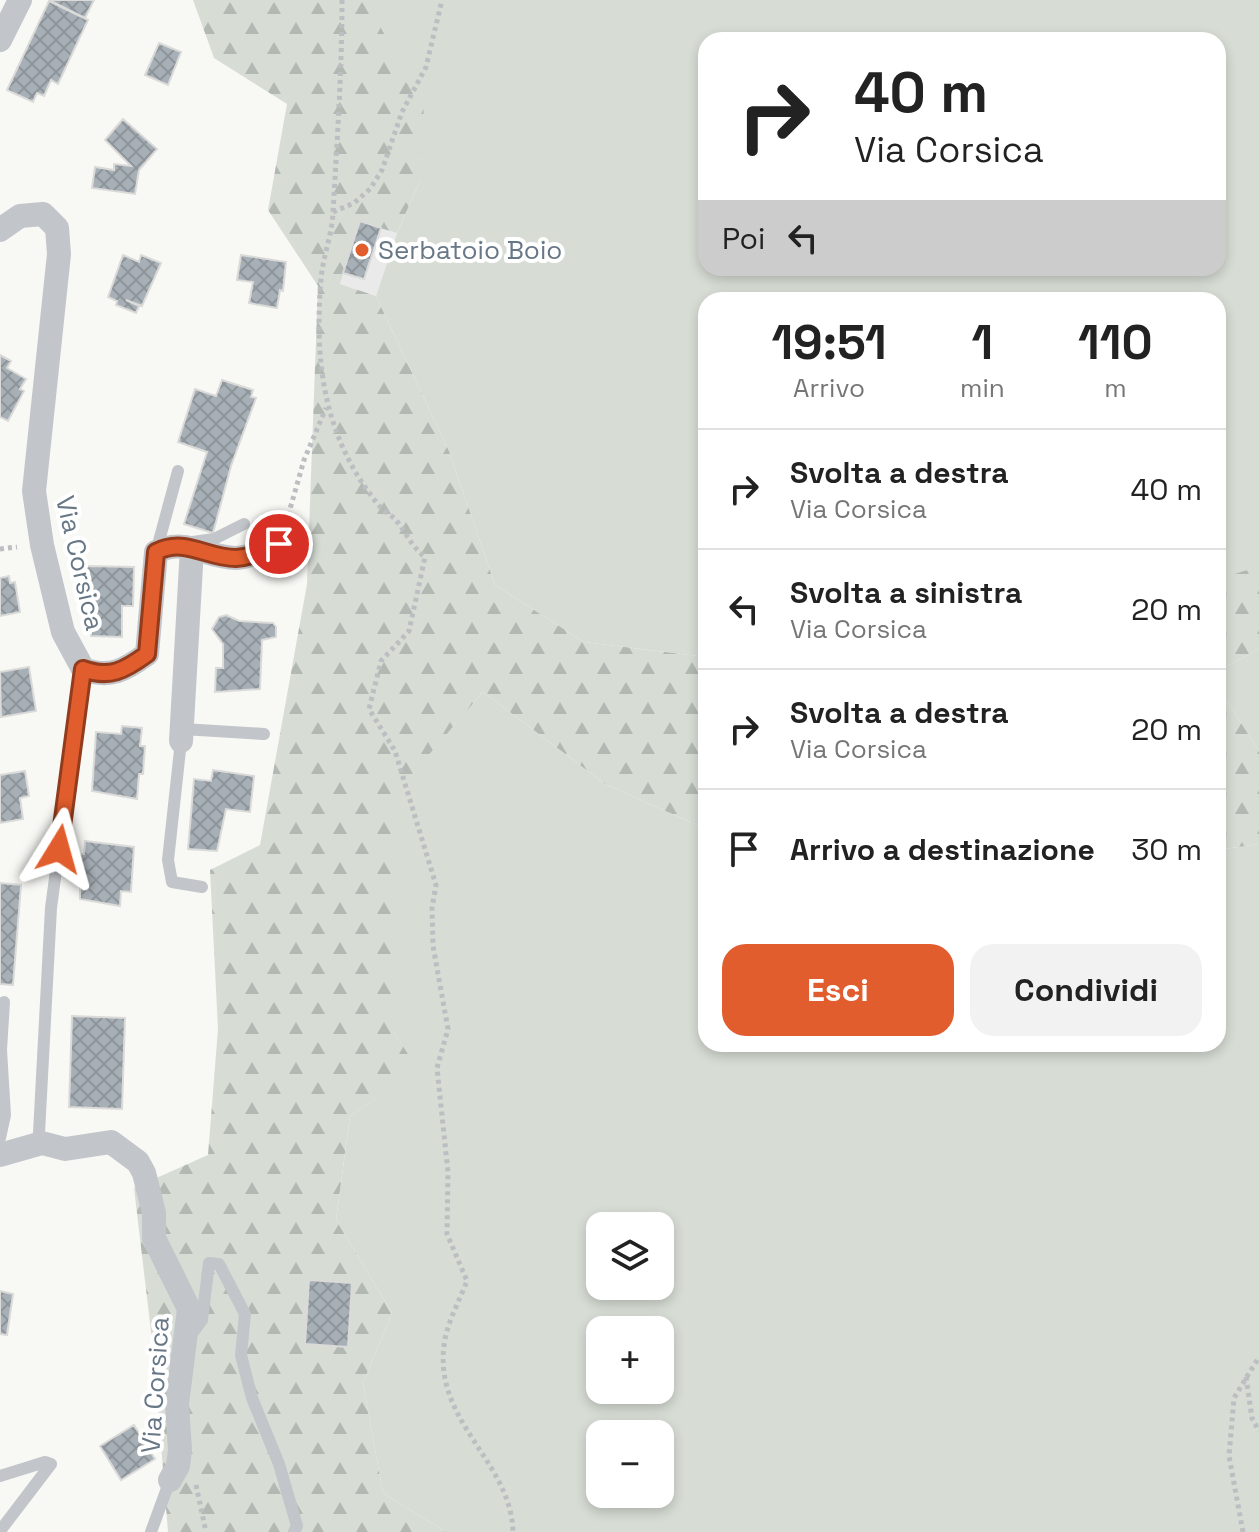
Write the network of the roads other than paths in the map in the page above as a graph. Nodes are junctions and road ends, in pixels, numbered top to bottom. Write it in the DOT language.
graph roads {
  1 [pos="20,0"];
  2 [pos="0,40"];
  3 [pos="0,230"];
  4 [pos="178,471"];
  5 [pos="244,524"];
  6 [pos="279,544"];
  7 [pos="175,548"];
  8 [pos="83,669"];
  9 [pos="264,734"];
  10 [pos="182,735"];
  11 [pos="202,887"];
  12 [pos="4,1002"];
  13 [pos="39,1133"];
  14 [pos="0,1138"];
  15 [pos="0,1155"];
  16 [pos="185,1344"];
  17 [pos="0,1476"];
  18 [pos="170,1480"];
  19 [pos="0,1531"];
  20 [pos="151,1532"];
  21 [pos="294,1532"];
  1 -- 2 [label="street"];
  3 -- 8 [label="street, Via Corsica"];
  4 -- 7 [label="lane"];
  5 -- 7 [label="lane"];
  6 -- 7 [label="street"];
  7 -- 8 [label="street, Via Corsica"];
  7 -- 10 [label="street"];
  8 -- 13 [label="lane"];
  9 -- 10 [label="lane"];
  10 -- 11 [label="lane"];
  12 -- 14 [label="lane"];
  15 -- 16 [label="street, Via Corsica"];
  16 -- 18 [label="street, Via Corsica"];
  16 -- 21 [label="lane"];
  17 -- 19 [label="lane"];
  18 -- 20 [label="lane"];
}
